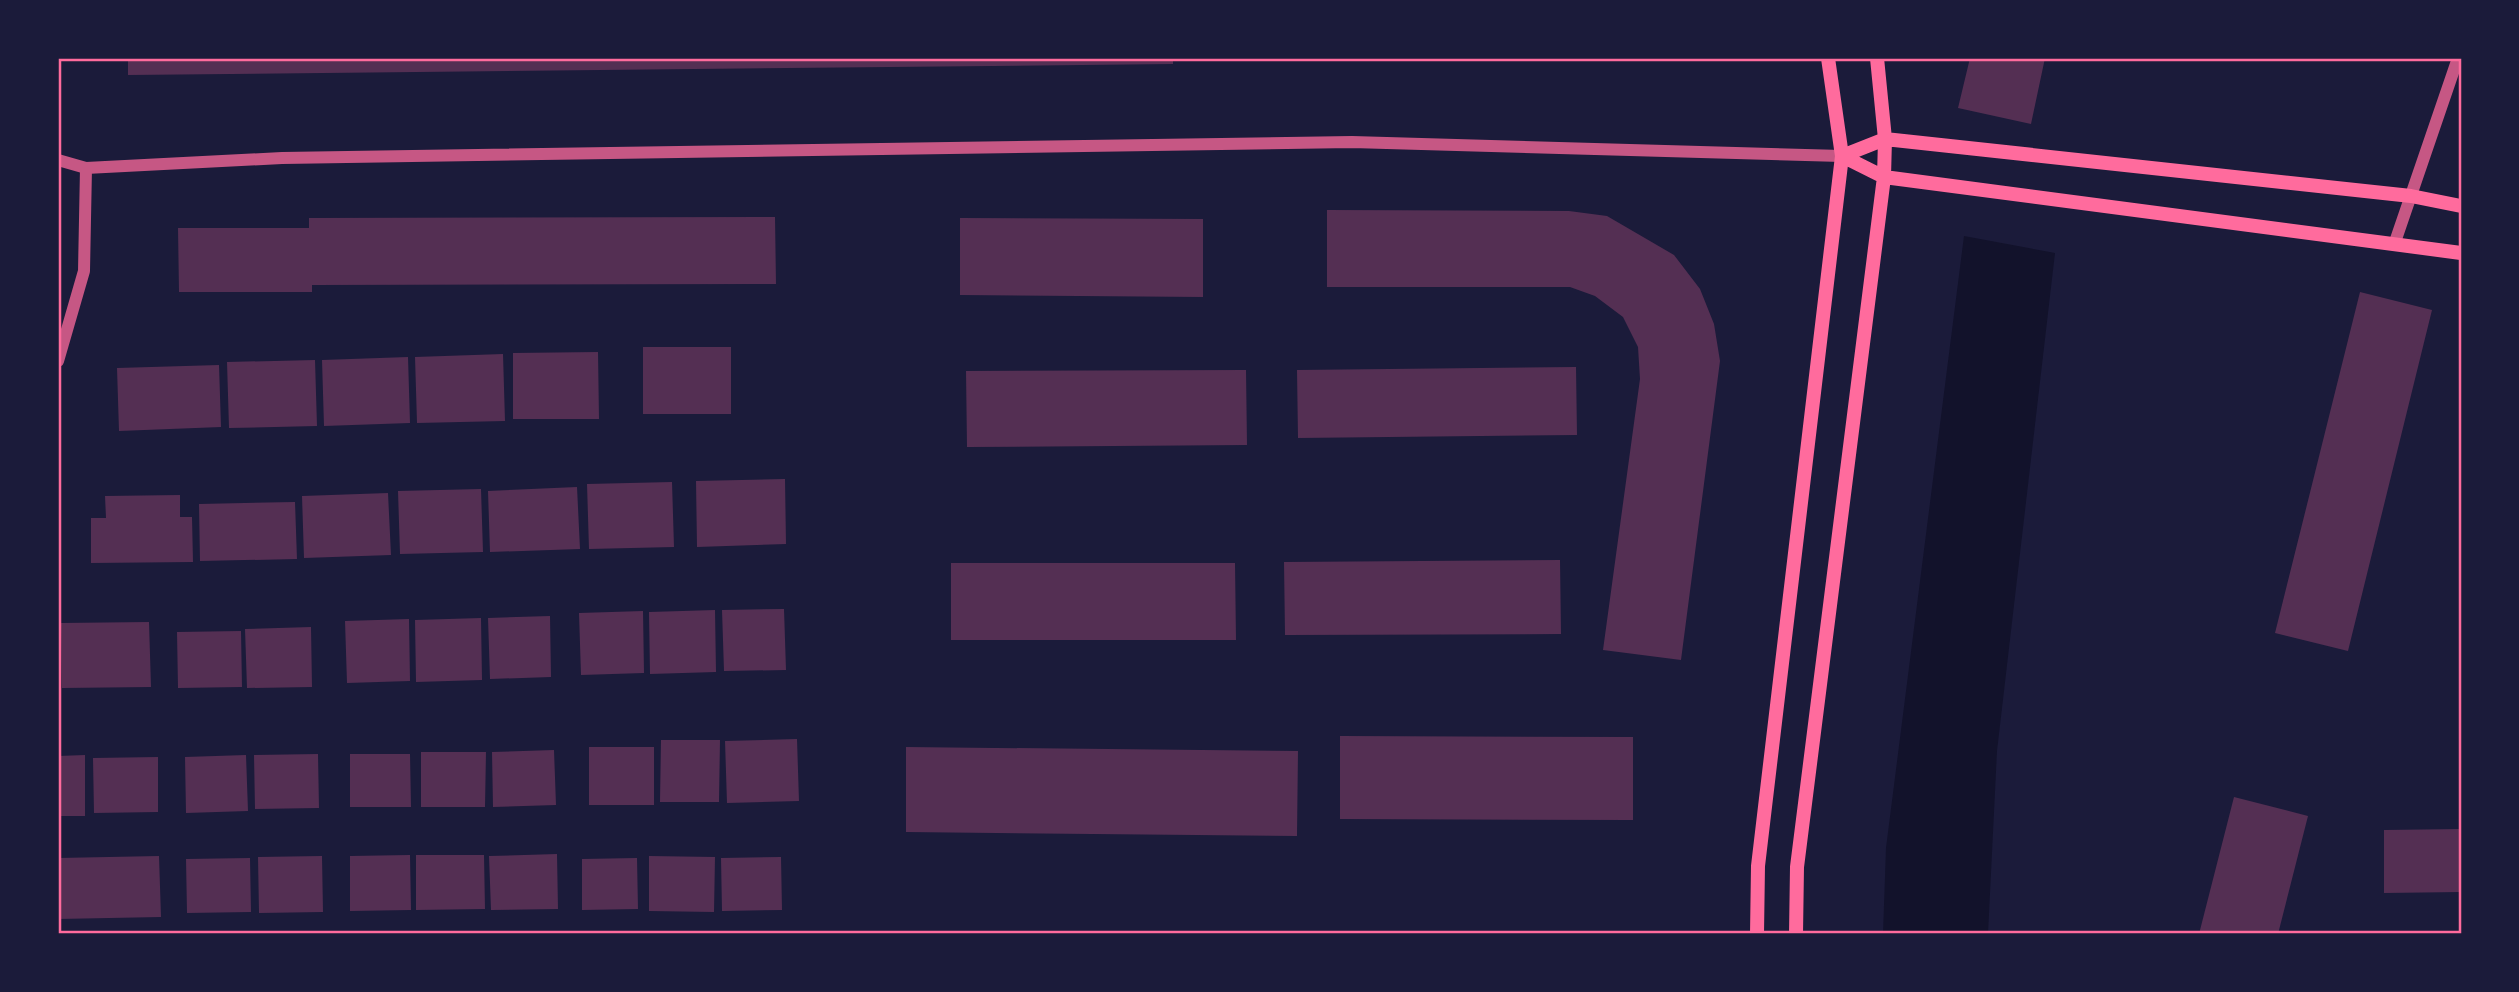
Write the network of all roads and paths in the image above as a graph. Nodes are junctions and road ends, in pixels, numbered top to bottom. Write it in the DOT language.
graph roads {
  1 [pos="1828,58"];
  2 [pos="1877,58"];
  3 [pos="2458,58"];
  4 [pos="1885,139"];
  5 [pos="1842,156"];
  6 [pos="58,160"];
  7 [pos="86,168"];
  8 [pos="1884,177"];
  9 [pos="2410,196"];
  10 [pos="2461,206"];
  11 [pos="2395,242"];
  12 [pos="2461,253"];
  13 [pos="58,361"];
  14 [pos="1757,934"];
  15 [pos="1796,934"];
  1 -- 5 [label="main road"];
  2 -- 4 [label="main road"];
  3 -- 9 [label="street"];
  4 -- 5 [label="main road"];
  4 -- 8 [label="main road"];
  4 -- 9 [label="main road"];
  5 -- 7 [label="street"];
  5 -- 8 [label="main road"];
  5 -- 14 [label="main road"];
  6 -- 7 [label="street"];
  7 -- 13 [label="street"];
  8 -- 11 [label="main road"];
  8 -- 15 [label="main road"];
  9 -- 10 [label="main road"];
  9 -- 11 [label="street"];
  11 -- 12 [label="main road"];
}
